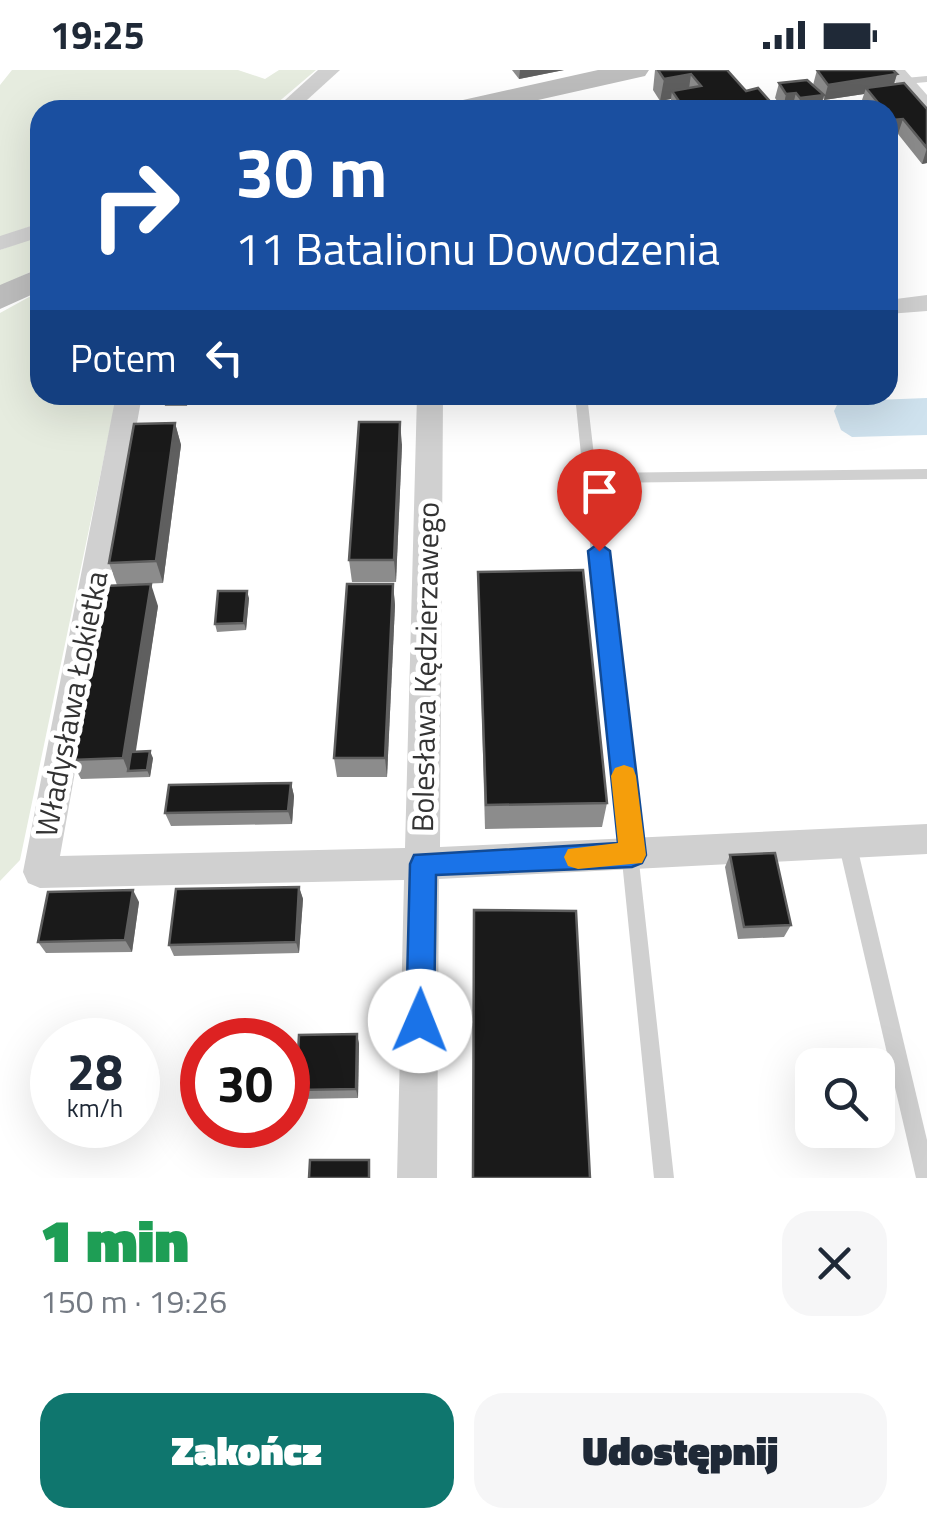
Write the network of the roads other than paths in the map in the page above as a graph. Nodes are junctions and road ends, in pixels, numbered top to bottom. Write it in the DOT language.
graph roads {
  1 [pos="635,70"];
  2 [pos="326,74"];
  3 [pos="900,76"];
  4 [pos="927,79"];
  5 [pos="296,100"];
  6 [pos="521,100"];
  7 [pos="926,105"];
  8 [pos="30,234"];
  9 [pos="0,244"];
  10 [pos="30,283"];
  11 [pos="0,298"];
  12 [pos="927,303"];
  13 [pos="898,306"];
  14 [pos="127,405"];
  15 [pos="430,405"];
  16 [pos="583,405"];
  17 [pos="927,474"];
  18 [pos="591,478"];
  19 [pos="927,839"];
  20 [pos="847,842"];
  21 [pos="632,855"];
  22 [pos="424,864"];
  23 [pos="416,1178"];
  24 [pos="664,1178"];
  25 [pos="926,1178"];
  1 -- 6 [label="main road"];
  2 -- 5 [label="street"];
  3 -- 4 [label="lane"];
  3 -- 7 [label="street"];
  8 -- 9 [label="street"];
  10 -- 11 [label="main road"];
  12 -- 13 [label="street"];
  14 -- 22 [label="street, Władysława Łokietka"];
  15 -- 22 [label="street, Bolesława Kędzierzawego"];
  16 -- 18 [label="lane"];
  17 -- 18 [label="lane"];
  18 -- 21 [label="lane"];
  19 -- 20 [label="street"];
  20 -- 21 [label="street"];
  20 -- 25 [label="lane"];
  21 -- 22 [label="street"];
  21 -- 24 [label="lane"];
  22 -- 23 [label="street, Bolesława Kędzierzawego"];
}
